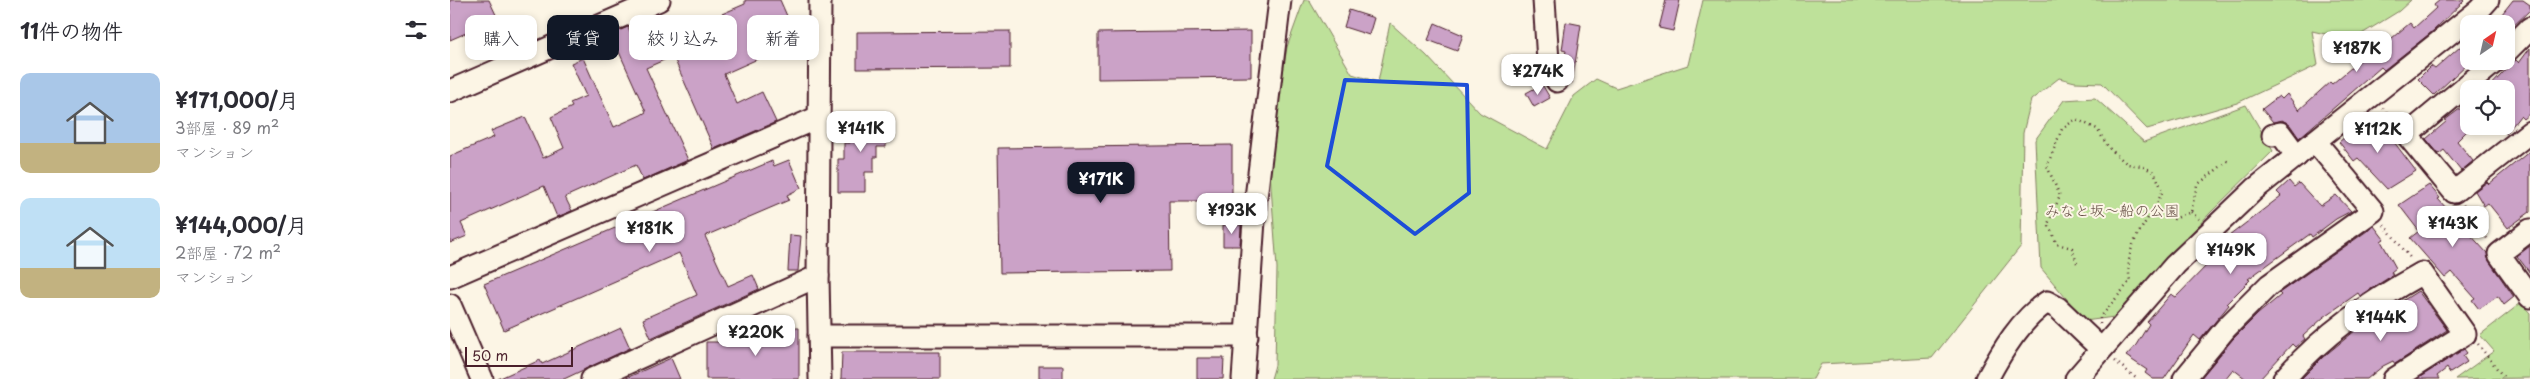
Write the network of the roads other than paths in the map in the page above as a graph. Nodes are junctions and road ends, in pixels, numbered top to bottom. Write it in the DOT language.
graph roads {
  1 [pos="658,0"];
  2 [pos="820,0"];
  3 [pos="1280,0"];
  4 [pos="1544,0"];
  5 [pos="2488,0"];
  6 [pos="2530,28"];
  7 [pos="2515,43"];
  8 [pos="2485,70"];
  9 [pos="1558,81"];
  10 [pos="450,91"];
  11 [pos="819,117"];
  12 [pos="2530,132"];
  13 [pos="2272,134"];
  14 [pos="2315,141"];
  15 [pos="2297,156"];
  16 [pos="2530,230"];
  17 [pos="818,276"];
  18 [pos="450,278"];
  19 [pos="2530,297"];
  20 [pos="450,305"];
  21 [pos="819,336"];
  22 [pos="1246,336"];
  23 [pos="2101,349"];
  24 [pos="482,379"];
  25 [pos="592,379"];
  26 [pos="820,379"];
  27 [pos="1243,379"];
  28 [pos="1987,379"];
  29 [pos="2076,379"];
  30 [pos="2184,379"];
  31 [pos="2284,379"];
  32 [pos="2394,379"];
  1 -- 10 [label="street"];
  2 -- 11 [label="street"];
  3 -- 22 [label="street"];
  4 -- 9 [label="street"];
  5 -- 14 [label="street"];
  6 -- 7 [label="street"];
  8 -- 12 [label="street"];
  11 -- 17 [label="street"];
  11 -- 18 [label="street"];
  13 -- 15 [label="street"];
  14 -- 15 [label="street"];
  14 -- 30 [label="street"];
  15 -- 23 [label="street"];
  16 -- 19 [label="street"];
  17 -- 21 [label="street"];
  17 -- 25 [label="street"];
  20 -- 24 [label="street"];
  21 -- 22 [label="street"];
  21 -- 26 [label="street"];
  22 -- 27 [label="street"];
  23 -- 28 [label="street"];
  23 -- 29 [label="street"];
  31 -- 32 [label="street"];
}
